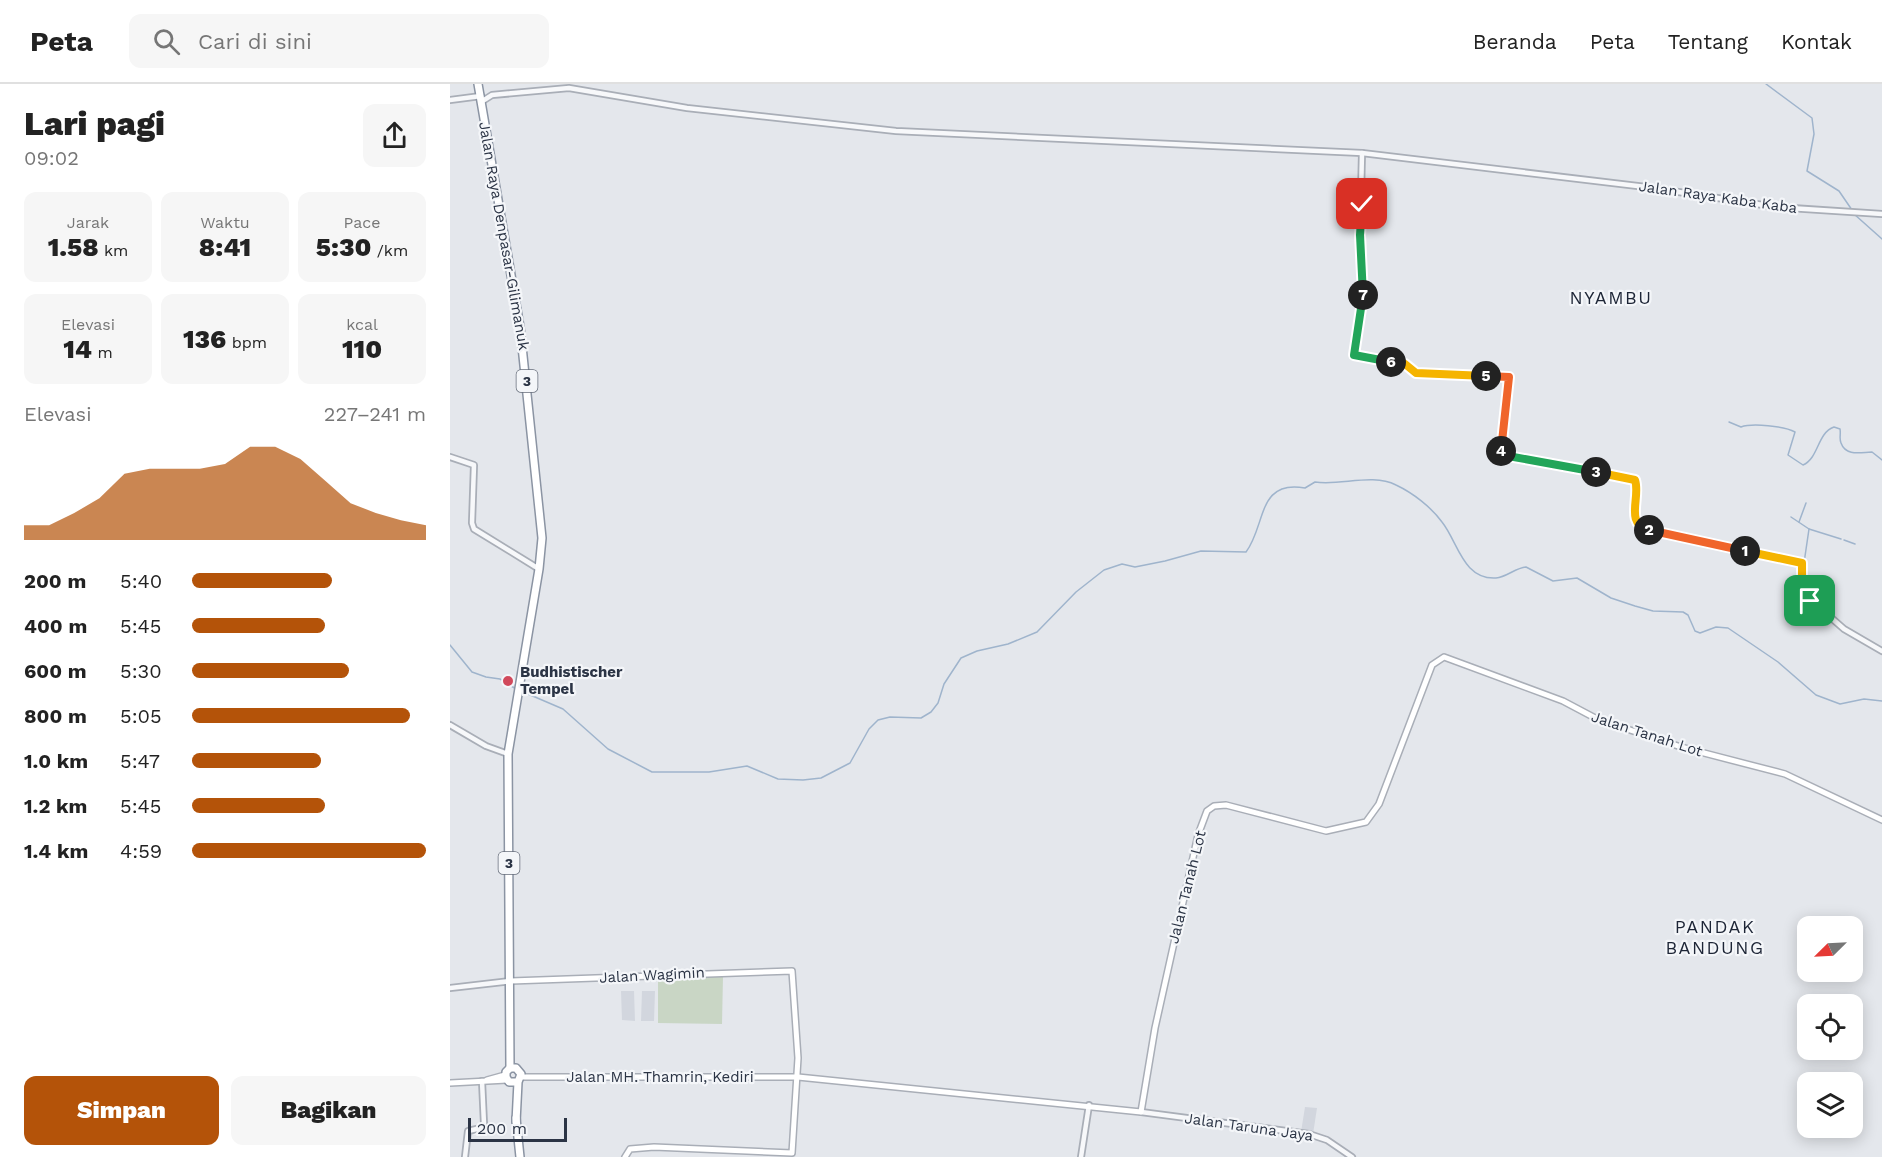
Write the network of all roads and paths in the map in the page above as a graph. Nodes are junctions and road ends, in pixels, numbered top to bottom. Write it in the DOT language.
graph roads {
  1 [pos="480,93"];
  2 [pos="492,96"];
  3 [pos="450,100"];
  4 [pos="1362,153"];
  5 [pos="1882,214"];
  6 [pos="450,457"];
  7 [pos="540,569"];
  8 [pos="1882,651"];
  9 [pos="450,725"];
  10 [pos="508,754"];
  11 [pos="1882,820"];
  12 [pos="511,981"];
  13 [pos="450,988"];
  14 [pos="513,1068"];
  15 [pos="798,1077"];
  16 [pos="513,1079"];
  17 [pos="482,1081"];
  18 [pos="450,1083"];
  19 [pos="1089,1105"];
  20 [pos="1141,1112"];
  21 [pos="465,1157"];
  22 [pos="520,1157"];
  23 [pos="625,1157"];
  24 [pos="1081,1157"];
  25 [pos="1352,1157"];
  1 -- 2 [label="street"];
  1 -- 2 [label="street"];
  1 -- 3 [label="street"];
  1 -- 7 [label="highway, Jalan Raya Denpasar-Gilimanuk / 3"];
  2 -- 4 [label="street, Jalan Raya Kaba Kaba"];
  4 -- 5 [label="street, Jalan Raya Kaba Kaba"];
  4 -- 8 [label="street"];
  6 -- 7 [label="street"];
  7 -- 10 [label="highway, Jalan Raya Denpasar-Gilimanuk / 3"];
  9 -- 10 [label="street"];
  10 -- 12 [label="highway, Jalan Raya Denpasar-Gilimanuk / 3"];
  11 -- 20 [label="main road, Jalan Tanah Lot"];
  12 -- 13 [label="street"];
  12 -- 14 [label="highway, Jalan Raya Denpasar-Gilimanuk / 3"];
  12 -- 15 [label="main road, Jalan Wagimin"];
  14 -- 16 [label="highway, 3"];
  14 -- 16 [label="highway"];
  15 -- 16 [label="main road, Jalan MH. Thamrin, Kediri"];
  15 -- 19 [label="main road"];
  15 -- 23 [label="main road"];
  16 -- 17 [label="main road, Jalan MH. Thamrin, Kediri"];
  16 -- 22 [label="highway"];
  17 -- 18 [label="main road, Jalan MH. Thamrin, Kediri"];
  17 -- 21 [label="street"];
  19 -- 20 [label="main road"];
  19 -- 24 [label="street"];
  20 -- 25 [label="street, Jalan Taruna Jaya"];
}
